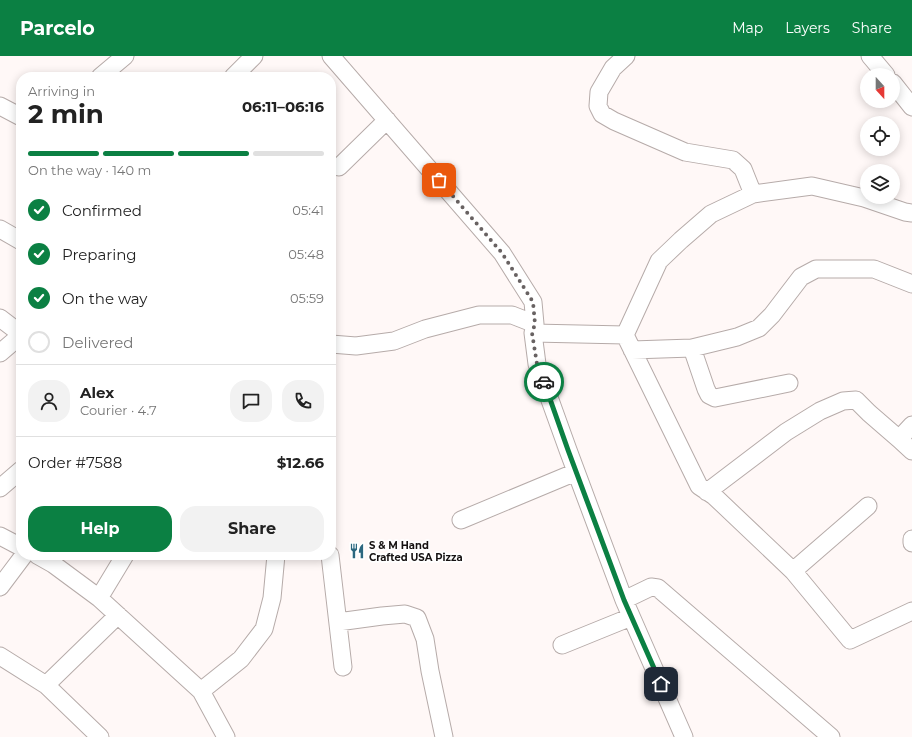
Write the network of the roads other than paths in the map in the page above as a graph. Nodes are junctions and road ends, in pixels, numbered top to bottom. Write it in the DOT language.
graph roads {
  1 [pos="125,56"];
  2 [pos="254,56"];
  3 [pos="626,56"];
  4 [pos="870,56"];
  5 [pos="333,57"];
  6 [pos="880,68"];
  7 [pos="106,72"];
  8 [pos="238,72"];
  9 [pos="900,92"];
  10 [pos="0,106"];
  11 [pos="912,107"];
  12 [pos="16,114"];
  13 [pos="387,120"];
  14 [pos="339,167"];
  15 [pos="753,194"];
  16 [pos="912,213"];
  17 [pos="0,229"];
  18 [pos="16,238"];
  19 [pos="912,284"];
  20 [pos="0,318"];
  21 [pos="534,329"];
  22 [pos="16,331"];
  23 [pos="625,335"];
  24 [pos="16,339"];
  25 [pos="336,344"];
  26 [pos="692,348"];
  27 [pos="632,350"];
  28 [pos="0,353"];
  29 [pos="789,383"];
  30 [pos="912,425"];
  31 [pos="899,439"];
  32 [pos="912,451"];
  33 [pos="576,472"];
  34 [pos="16,474"];
  35 [pos="0,488"];
  36 [pos="707,492"];
  37 [pos="868,506"];
  38 [pos="460,520"];
  39 [pos="0,536"];
  40 [pos="912,539"];
  41 [pos="16,544"];
  42 [pos="912,544"];
  43 [pos="20,560"];
  44 [pos="46,560"];
  45 [pos="122,560"];
  46 [pos="276,560"];
  47 [pos="331,560"];
  48 [pos="793,571"];
  49 [pos="0,587"];
  50 [pos="99,598"];
  51 [pos="624,600"];
  52 [pos="912,611"];
  53 [pos="118,615"];
  54 [pos="631,617"];
  55 [pos="338,622"];
  56 [pos="562,645"];
  57 [pos="0,656"];
  58 [pos="343,667"];
  59 [pos="46,685"];
  60 [pos="201,691"];
  61 [pos="100,737"];
  62 [pos="226,737"];
  63 [pos="444,737"];
  64 [pos="684,737"];
  65 [pos="831,737"];
  1 -- 7 [label="street"];
  2 -- 8 [label="street"];
  3 -- 15 [label="street"];
  4 -- 6 [label="street"];
  5 -- 13 [label="street"];
  9 -- 11 [label="street"];
  10 -- 12 [label="street"];
  13 -- 14 [label="street"];
  13 -- 21 [label="street"];
  15 -- 16 [label="street"];
  15 -- 23 [label="street"];
  17 -- 18 [label="street"];
  19 -- 26 [label="street"];
  20 -- 22 [label="street"];
  21 -- 23 [label="street"];
  21 -- 25 [label="street"];
  21 -- 33 [label="street"];
  23 -- 27 [label="street"];
  24 -- 28 [label="street"];
  26 -- 27 [label="street"];
  26 -- 29 [label="street"];
  27 -- 36 [label="street"];
  30 -- 31 [label="street"];
  31 -- 32 [label="street"];
  31 -- 36 [label="street"];
  33 -- 38 [label="street"];
  33 -- 51 [label="street"];
  34 -- 35 [label="street"];
  36 -- 48 [label="street"];
  37 -- 48 [label="street"];
  39 -- 41 [label="street"];
  40 -- 42 [label="street"];
  43 -- 49 [label="street"];
  44 -- 50 [label="street"];
  45 -- 50 [label="street"];
  46 -- 60 [label="street"];
  47 -- 55 [label="street"];
  48 -- 52 [label="street"];
  50 -- 53 [label="street"];
  51 -- 54 [label="street"];
  51 -- 65 [label="street"];
  53 -- 59 [label="street"];
  53 -- 60 [label="street"];
  54 -- 56 [label="street"];
  54 -- 64 [label="street"];
  55 -- 58 [label="street"];
  55 -- 63 [label="street"];
  57 -- 59 [label="street"];
  59 -- 61 [label="street"];
  60 -- 62 [label="street"];
}
